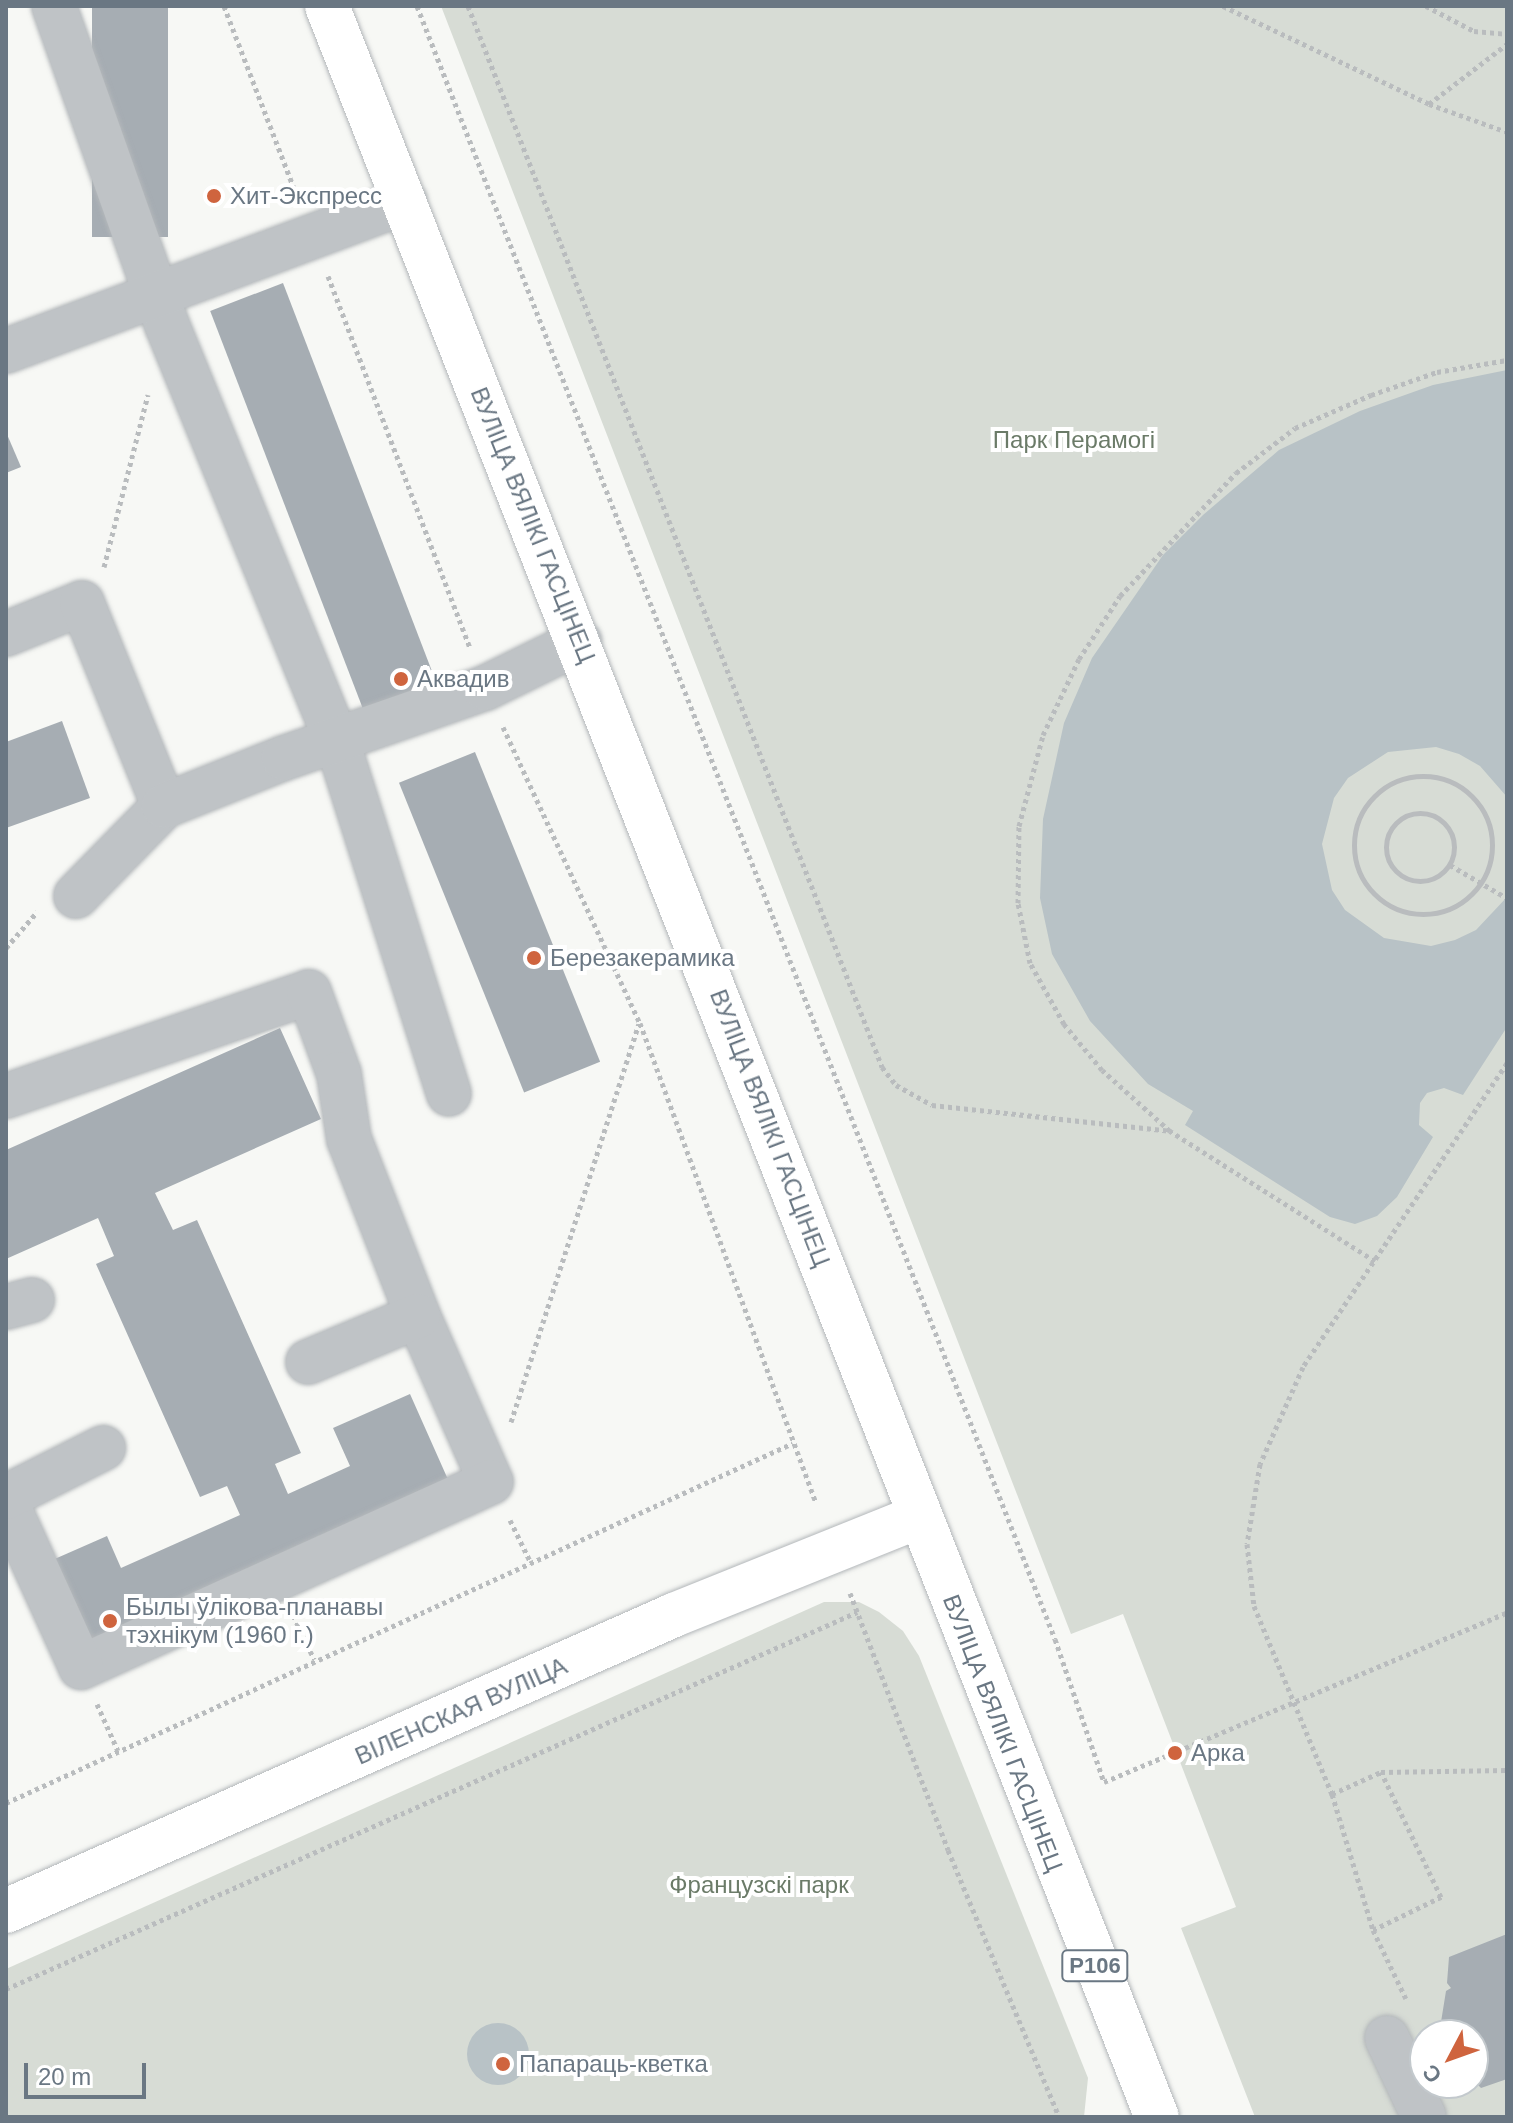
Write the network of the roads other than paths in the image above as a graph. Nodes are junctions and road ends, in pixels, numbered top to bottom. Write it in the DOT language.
graph roads {
  1 [pos="54,6"];
  2 [pos="327,6"];
  3 [pos="405,202"];
  4 [pos="155,293"];
  5 [pos="6,351"];
  6 [pos="6,634"];
  7 [pos="579,642"];
  8 [pos="337,741"];
  9 [pos="164,806"];
  10 [pos="76,896"];
  11 [pos="449,1094"];
  12 [pos="6,1096"];
  13 [pos="418,1316"];
  14 [pos="308,1362"];
  15 [pos="103,1448"];
  16 [pos="6,1499"];
  17 [pos="918,1517"];
  18 [pos="6,1911"];
  19 [pos="1387,2038"];
  20 [pos="1157,2117"];
  21 [pos="1424,2117"];
  1 -- 4 [label="lane"];
  2 -- 3 [label="main road, ВУЛІЦА ВЯЛІКІ ГАСЦІНЕЦ / Р106"];
  3 -- 4 [label="lane"];
  3 -- 7 [label="main road, ВУЛІЦА ВЯЛІКІ ГАСЦІНЕЦ / Р106"];
  4 -- 5 [label="lane"];
  4 -- 8 [label="lane"];
  6 -- 9 [label="lane"];
  7 -- 8 [label="lane"];
  7 -- 17 [label="main road, ВУЛІЦА ВЯЛІКІ ГАСЦІНЕЦ / Р106"];
  8 -- 9 [label="lane"];
  8 -- 11 [label="lane"];
  9 -- 10 [label="lane"];
  12 -- 13 [label="lane"];
  13 -- 14 [label="lane"];
  13 -- 16 [label="lane"];
  15 -- 16 [label="lane"];
  17 -- 18 [label="main road, ВІЛЕНСКАЯ ВУЛІЦА"];
  17 -- 20 [label="main road, ВУЛІЦА ВЯЛІКІ ГАСЦІНЕЦ / Р106"];
  19 -- 21 [label="lane"];
}
